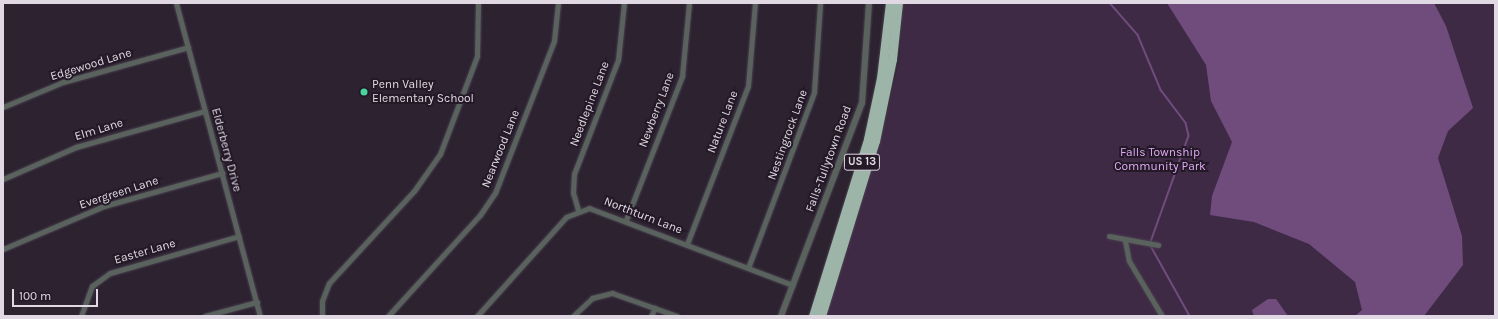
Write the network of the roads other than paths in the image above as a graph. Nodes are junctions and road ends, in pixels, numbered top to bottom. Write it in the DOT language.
graph roads {
  1 [pos="176,3"];
  2 [pos="478,3"];
  3 [pos="558,3"];
  4 [pos="624,3"];
  5 [pos="689,3"];
  6 [pos="755,3"];
  7 [pos="820,3"];
  8 [pos="869,3"];
  9 [pos="890,3"];
  10 [pos="898,3"];
  11 [pos="188,47"];
  12 [pos="3,107"];
  13 [pos="205,110"];
  14 [pos="222,173"];
  15 [pos="3,179"];
  16 [pos="578,210"];
  17 [pos="626,220"];
  18 [pos="239,236"];
  19 [pos="1109,236"];
  20 [pos="1125,241"];
  21 [pos="687,244"];
  22 [pos="1158,245"];
  23 [pos="3,249"];
  24 [pos="748,268"];
  25 [pos="793,285"];
  26 [pos="257,302"];
  27 [pos="655,308"];
  28 [pos="81,316"];
  29 [pos="205,316"];
  30 [pos="260,316"];
  31 [pos="322,316"];
  32 [pos="388,316"];
  33 [pos="477,316"];
  34 [pos="573,316"];
  35 [pos="651,316"];
  36 [pos="677,316"];
  37 [pos="781,316"];
  38 [pos="813,316"];
  39 [pos="821,316"];
  40 [pos="1162,316"];
  1 -- 11 [label="street, Elderberry Drive"];
  2 -- 31 [label="street"];
  3 -- 32 [label="street, Nearwood Lane"];
  4 -- 16 [label="street, Needlepine Lane"];
  5 -- 17 [label="street, Newberry Lane"];
  6 -- 21 [label="street, Nature Lane"];
  7 -- 24 [label="street, Nestingrock Lane"];
  8 -- 25 [label="street, Falls-Tullytown Road"];
  9 -- 38 [label="highway, US 13"];
  10 -- 39 [label="highway, US 13"];
  11 -- 12 [label="street, Edgewood Lane"];
  11 -- 13 [label="street, Elderberry Drive"];
  13 -- 14 [label="street, Elderberry Drive"];
  13 -- 15 [label="street, Elm Lane"];
  14 -- 18 [label="street, Elderberry Drive"];
  14 -- 23 [label="street, Evergreen Lane"];
  16 -- 17 [label="street, Northturn Lane"];
  16 -- 33 [label="street"];
  17 -- 21 [label="street, Northturn Lane"];
  18 -- 26 [label="street, Elderberry Drive"];
  18 -- 28 [label="street, Easter Lane"];
  19 -- 20 [label="street"];
  20 -- 22 [label="street"];
  20 -- 40 [label="street"];
  21 -- 24 [label="street, Northturn Lane"];
  24 -- 25 [label="street, Northturn Lane"];
  25 -- 37 [label="street, Falls-Tullytown Road"];
  26 -- 29 [label="street"];
  26 -- 30 [label="street, Elderberry Drive"];
  27 -- 34 [label="street"];
  27 -- 35 [label="street"];
  27 -- 36 [label="street"];
}
